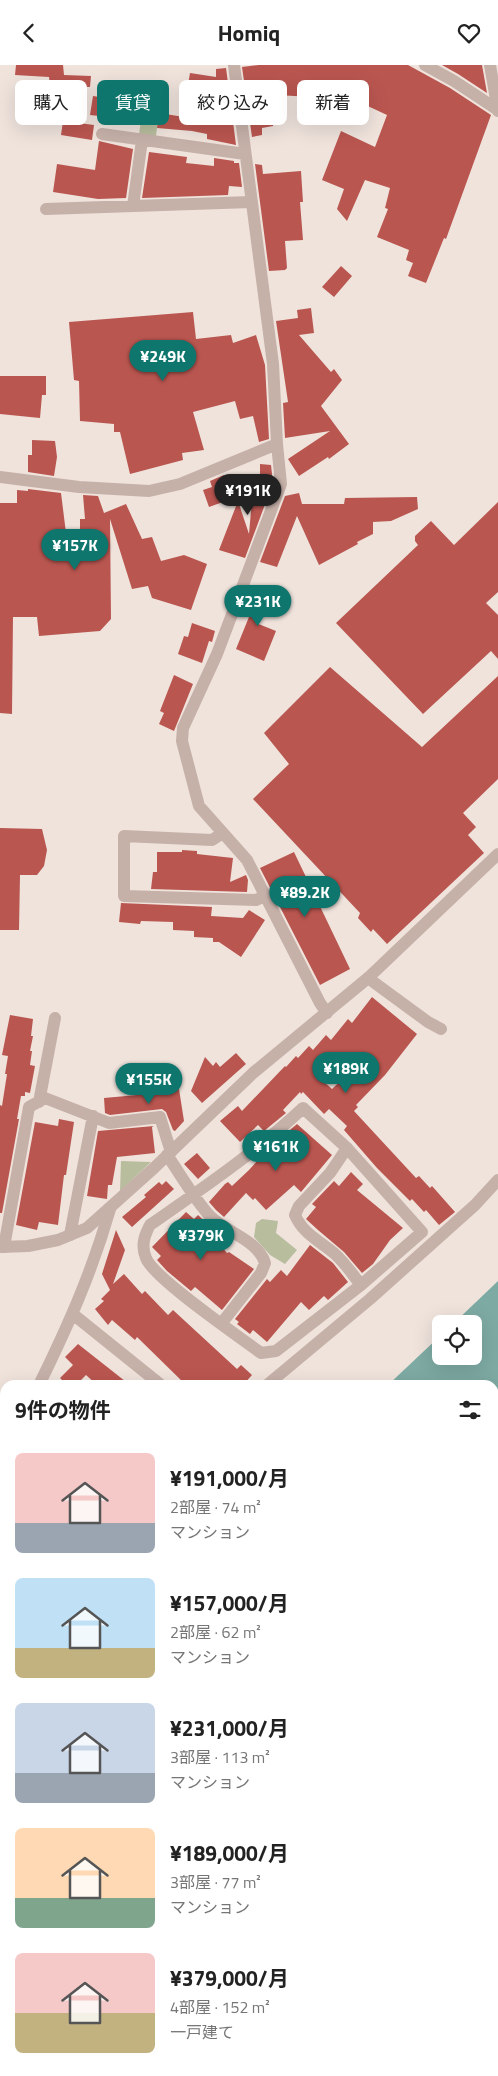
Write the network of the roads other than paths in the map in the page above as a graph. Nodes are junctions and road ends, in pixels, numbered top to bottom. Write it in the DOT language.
graph roads {
  1 [pos="234,65"];
  2 [pos="425,65"];
  3 [pos="490,65"];
  4 [pos="498,110"];
  5 [pos="102,134"];
  6 [pos="142,140"];
  7 [pos="245,153"];
  8 [pos="251,202"];
  9 [pos="133,206"];
  10 [pos="46,209"];
  11 [pos="277,444"];
  12 [pos="0,477"];
  13 [pos="223,833"];
  14 [pos="498,853"];
  15 [pos="265,896"];
  16 [pos="368,978"];
  17 [pos="327,1013"];
  18 [pos="55,1018"];
  19 [pos="442,1029"];
  20 [pos="39,1102"];
  21 [pos="93,1116"];
  22 [pos="347,1148"];
  23 [pos="169,1154"];
  24 [pos="498,1180"];
  25 [pos="194,1194"];
  26 [pos="110,1209"];
  27 [pos="70,1235"];
  28 [pos="2,1247"];
  29 [pos="361,1285"];
  30 [pos="74,1315"];
  31 [pos="221,1324"];
  32 [pos="42,1380"];
  33 [pos="155,1380"];
  34 [pos="273,1380"];
  1 -- 7 [label="street"];
  2 -- 4 [label="street"];
  3 -- 4 [label="street"];
  5 -- 6 [label="street"];
  6 -- 7 [label="street"];
  6 -- 9 [label="street"];
  7 -- 8 [label="street"];
  8 -- 9 [label="street"];
  8 -- 11 [label="street"];
  9 -- 10 [label="street"];
  11 -- 12 [label="street"];
  11 -- 13 [label="street"];
  13 -- 15 [label="street"];
  13 -- 15 [label="street"];
  14 -- 16 [label="street"];
  15 -- 17 [label="street"];
  16 -- 17 [label="street"];
  16 -- 19 [label="street"];
  17 -- 23 [label="street"];
  18 -- 20 [label="street"];
  20 -- 21 [label="street"];
  20 -- 28 [label="street"];
  21 -- 23 [label="street"];
  21 -- 27 [label="street"];
  22 -- 25 [label="street"];
  22 -- 29 [label="street"];
  22 -- 29 [label="street"];
  23 -- 25 [label="street"];
  23 -- 26 [label="street"];
  24 -- 34 [label="street"];
  25 -- 31 [label="street"];
  25 -- 31 [label="street"];
  26 -- 27 [label="street"];
  26 -- 30 [label="street"];
  27 -- 28 [label="street"];
  29 -- 31 [label="street"];
  30 -- 32 [label="street"];
  30 -- 33 [label="street"];
}
